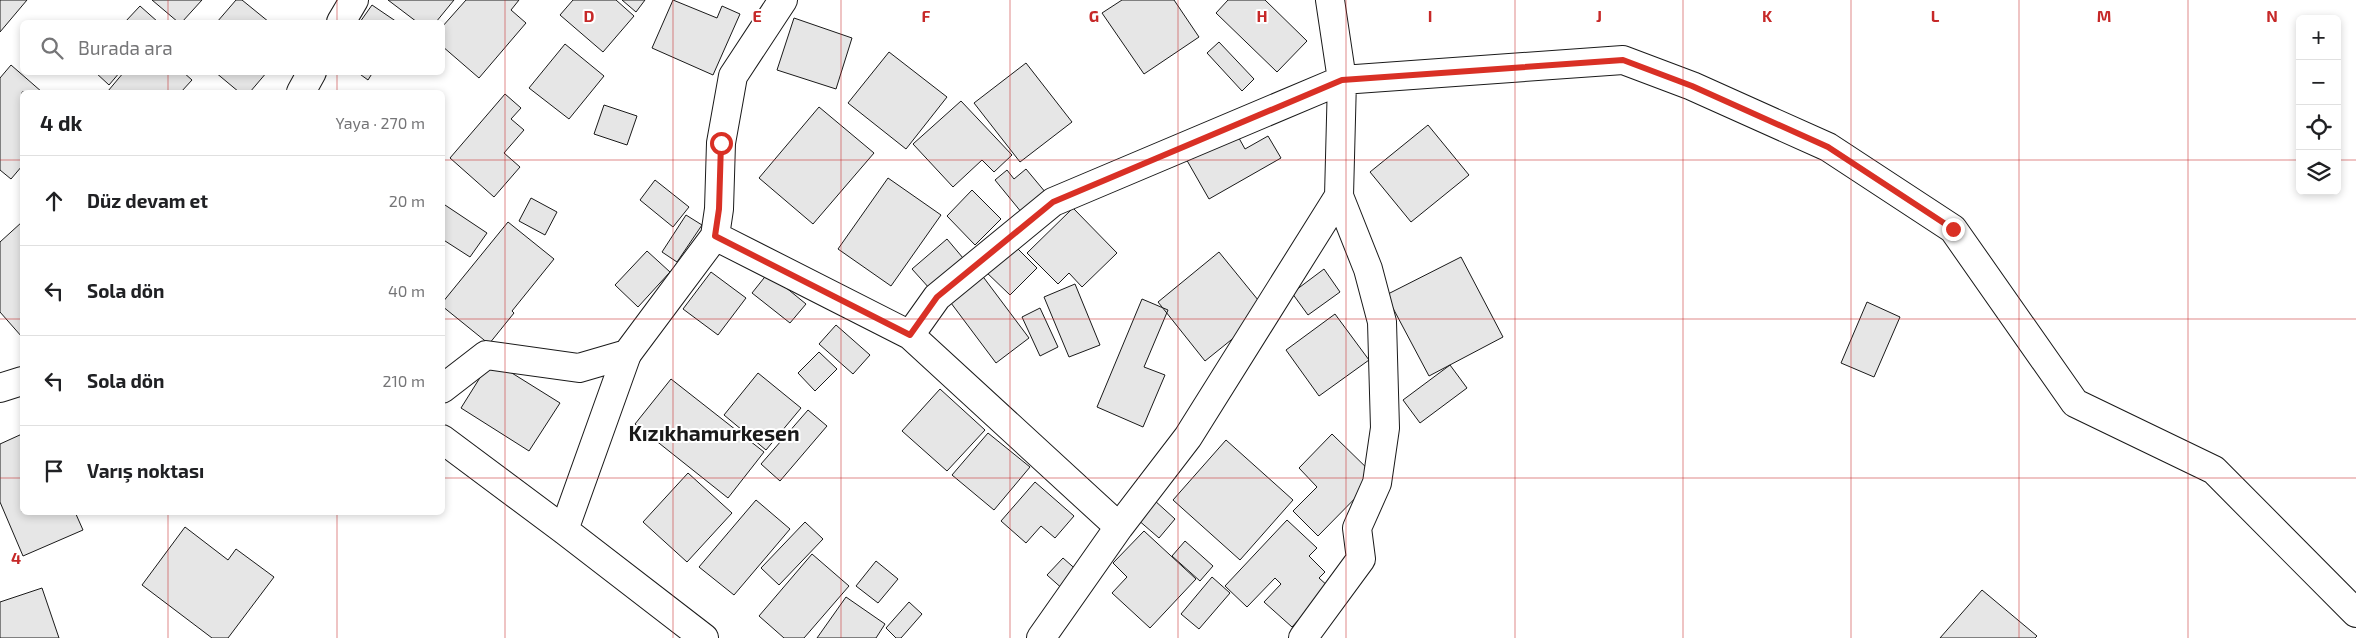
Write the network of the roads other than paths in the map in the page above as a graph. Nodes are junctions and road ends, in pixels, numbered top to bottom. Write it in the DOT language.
graph roads {
  1 [pos="354,0"];
  2 [pos="783,0"];
  3 [pos="1330,0"];
  4 [pos="342,20"];
  5 [pos="310,75"];
  6 [pos="1342,80"];
  7 [pos="302,90"];
  8 [pos="1339,196"];
  9 [pos="715,236"];
  10 [pos="910,335"];
  11 [pos="627,354"];
  12 [pos="20,383"];
  13 [pos="445,387"];
  14 [pos="0,388"];
  15 [pos="445,441"];
  16 [pos="1119,527"];
  17 [pos="564,530"];
  18 [pos="2356,613"];
  19 [pos="704,638"];
  20 [pos="1041,638"];
  21 [pos="1304,638"];
  1 -- 4 [label="street"];
  2 -- 9 [label="street"];
  3 -- 6 [label="street"];
  5 -- 7 [label="street"];
  6 -- 8 [label="street"];
  6 -- 10 [label="street"];
  6 -- 18 [label="street"];
  8 -- 16 [label="street"];
  8 -- 21 [label="street"];
  9 -- 10 [label="street"];
  9 -- 11 [label="street"];
  10 -- 16 [label="street"];
  11 -- 13 [label="street"];
  11 -- 17 [label="street"];
  12 -- 14 [label="street"];
  15 -- 17 [label="street"];
  16 -- 20 [label="street"];
  17 -- 19 [label="street"];
}
